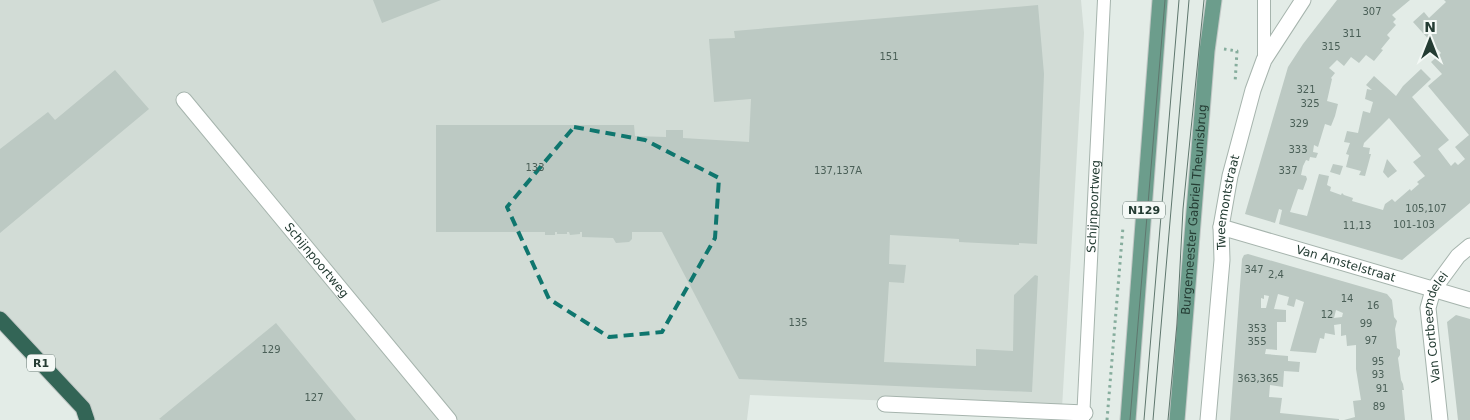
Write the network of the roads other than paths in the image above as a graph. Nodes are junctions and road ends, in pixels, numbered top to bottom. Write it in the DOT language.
graph roads {
  1 [pos="1104,0"];
  2 [pos="1160,0"];
  3 [pos="1214,0"];
  4 [pos="1264,0"];
  5 [pos="1303,0"];
  6 [pos="1264,60"];
  7 [pos="184,100"];
  8 [pos="1221,227"];
  9 [pos="1470,246"];
  10 [pos="1433,290"];
  11 [pos="1470,300"];
  12 [pos="0,319"];
  13 [pos="885,404"];
  14 [pos="1084,417"];
  15 [pos="87,420"];
  16 [pos="449,420"];
  17 [pos="1128,420"];
  18 [pos="1177,420"];
  19 [pos="1208,420"];
  20 [pos="1440,420"];
  1 -- 14 [label="lane, Schijnpoortweg"];
  2 -- 17 [label="main road, N129"];
  3 -- 18 [label="main road, Burgemeester Gabriel Theunisbrug"];
  4 -- 6 [label="lane"];
  5 -- 6 [label="street, Tweemontstraat"];
  6 -- 8 [label="street, Tweemontstraat"];
  7 -- 16 [label="street, Schijnpoortweg"];
  8 -- 10 [label="street, Van Amstelstraat"];
  8 -- 19 [label="street, Tweemontstraat"];
  9 -- 10 [label="street, Van Cortbeemdelei"];
  10 -- 11 [label="street, Van Amstelstraat"];
  10 -- 20 [label="street, Van Cortbeemdelei"];
  12 -- 15 [label="highway, R1"];
  13 -- 14 [label="street, Schijnpoortweg"];
}
